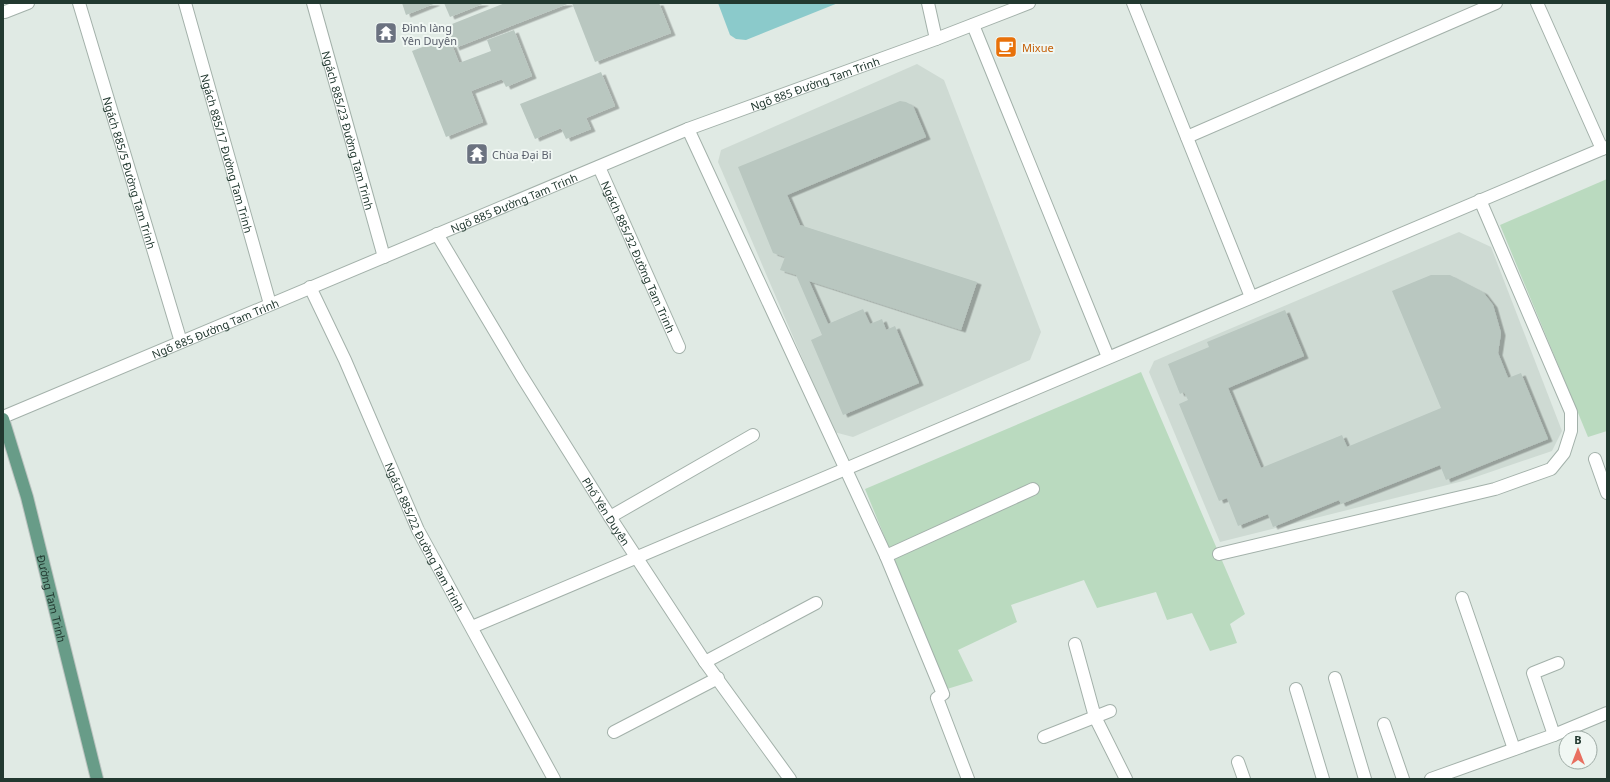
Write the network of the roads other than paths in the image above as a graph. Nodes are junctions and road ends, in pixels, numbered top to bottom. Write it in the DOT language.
graph roads {
  1 [pos="28,3"];
  2 [pos="79,3"];
  3 [pos="185,3"];
  4 [pos="313,3"];
  5 [pos="928,3"];
  6 [pos="1029,3"];
  7 [pos="1133,3"];
  8 [pos="1496,3"];
  9 [pos="1537,3"];
  10 [pos="5,12"];
  11 [pos="973,25"];
  12 [pos="936,39"];
  13 [pos="688,129"];
  14 [pos="1186,137"];
  15 [pos="1604,148"];
  16 [pos="599,166"];
  17 [pos="1480,200"];
  18 [pos="437,234"];
  19 [pos="384,257"];
  20 [pos="310,287"];
  21 [pos="1251,297"];
  22 [pos="270,304"];
  23 [pos="181,342"];
  24 [pos="678,347"];
  25 [pos="1108,357"];
  26 [pos="3,418"];
  27 [pos="753,435"];
  28 [pos="1595,459"];
  29 [pos="847,468"];
  30 [pos="1033,489"];
  31 [pos="1607,494"];
  32 [pos="610,517"];
  33 [pos="1219,554"];
  34 [pos="886,556"];
  35 [pos="637,558"];
  36 [pos="1462,598"];
  37 [pos="816,603"];
  38 [pos="472,627"];
  39 [pos="1075,644"];
  40 [pos="705,662"];
  41 [pos="1558,663"];
  42 [pos="718,678"];
  43 [pos="1335,678"];
  44 [pos="1296,689"];
  45 [pos="1110,711"];
  46 [pos="1607,713"];
  47 [pos="1095,717"];
  48 [pos="1384,724"];
  49 [pos="614,732"];
  50 [pos="1554,735"];
  51 [pos="1044,737"];
  52 [pos="1514,749"];
  53 [pos="1238,762"];
  54 [pos="97,779"];
  55 [pos="554,779"];
  56 [pos="790,779"];
  57 [pos="968,779"];
  58 [pos="1126,779"];
  59 [pos="1244,779"];
  60 [pos="1324,779"];
  61 [pos="1365,779"];
  62 [pos="1403,779"];
  63 [pos="1430,779"];
  1 -- 10 [label="street"];
  2 -- 23 [label="street, Ngách 885/5 Đường Tam Trinh"];
  3 -- 22 [label="street, Ngách 885/17 Đường Tam Trinh"];
  4 -- 19 [label="street, Ngách 885/23 Đường Tam Trinh"];
  5 -- 12 [label="street"];
  6 -- 11 [label="street, Ngõ 885 Đường Tam Trinh"];
  7 -- 14 [label="street"];
  8 -- 14 [label="street"];
  9 -- 15 [label="street"];
  11 -- 12 [label="street, Ngõ 885 Đường Tam Trinh"];
  11 -- 25 [label="street"];
  12 -- 13 [label="street, Ngõ 885 Đường Tam Trinh"];
  13 -- 16 [label="street, Ngõ 885 Đường Tam Trinh"];
  13 -- 29 [label="street"];
  14 -- 21 [label="street"];
  15 -- 17 [label="street"];
  16 -- 18 [label="street, Ngõ 885 Đường Tam Trinh"];
  16 -- 24 [label="street, Ngách 885/32 Đường Tam Trinh"];
  17 -- 21 [label="street"];
  17 -- 33 [label="street"];
  18 -- 19 [label="street, Ngõ 885 Đường Tam Trinh"];
  18 -- 32 [label="street, Phố Yên Duyên"];
  19 -- 20 [label="street, Ngõ 885 Đường Tam Trinh"];
  20 -- 22 [label="street, Ngõ 885 Đường Tam Trinh"];
  20 -- 38 [label="street, Ngách 885/22 Đường Tam Trinh"];
  21 -- 25 [label="street"];
  22 -- 23 [label="street, Ngõ 885 Đường Tam Trinh"];
  23 -- 26 [label="street, Ngõ 885 Đường Tam Trinh"];
  25 -- 29 [label="street"];
  26 -- 54 [label="main road, Đường Tam Trinh"];
  27 -- 32 [label="street"];
  28 -- 31 [label="street"];
  29 -- 34 [label="street"];
  29 -- 35 [label="street"];
  30 -- 34 [label="street"];
  32 -- 35 [label="street, Phố Yên Duyên"];
  34 -- 57 [label="street"];
  35 -- 38 [label="street"];
  35 -- 40 [label="street, Phố Yên Duyên"];
  36 -- 52 [label="street"];
  37 -- 40 [label="street"];
  38 -- 55 [label="street, Ngách 885/22 Đường Tam Trinh"];
  39 -- 47 [label="street"];
  40 -- 42 [label="street, Phố Yên Duyên"];
  41 -- 50 [label="street"];
  42 -- 49 [label="street"];
  42 -- 56 [label="street, Phố Yên Duyên"];
  43 -- 61 [label="street"];
  44 -- 60 [label="street"];
  45 -- 47 [label="street"];
  46 -- 50 [label="street"];
  47 -- 51 [label="street"];
  47 -- 58 [label="street"];
  48 -- 62 [label="street"];
  50 -- 52 [label="street"];
  52 -- 63 [label="street"];
  53 -- 59 [label="street"];
}
